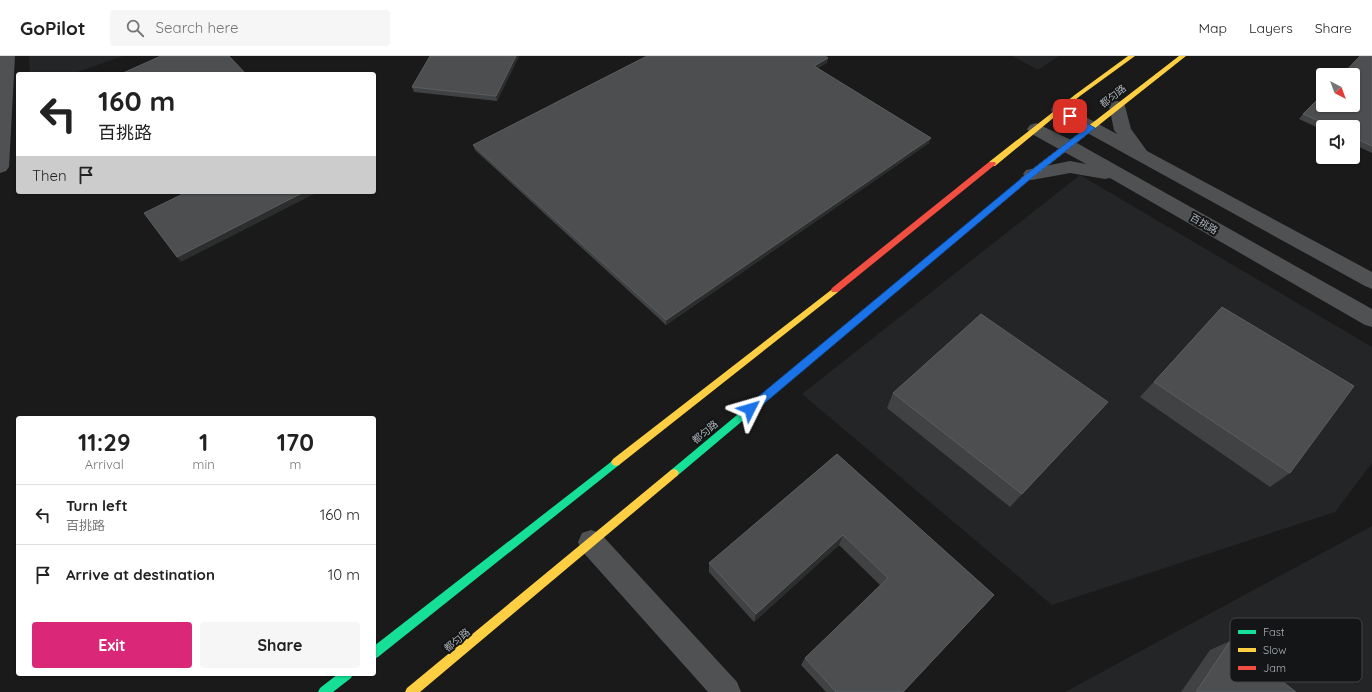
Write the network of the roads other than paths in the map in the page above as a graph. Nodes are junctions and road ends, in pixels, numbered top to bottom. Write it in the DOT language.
graph roads {
  1 [pos="7,56"];
  2 [pos="1132,56"];
  3 [pos="1183,56"];
  4 [pos="1117,106"];
  5 [pos="1060,110"];
  6 [pos="1091,128"];
  7 [pos="1036,129"];
  8 [pos="1069,146"];
  9 [pos="1144,155"];
  10 [pos="0,167"];
  11 [pos="1032,174"];
  12 [pos="1119,175"];
  13 [pos="1372,281"];
  14 [pos="1372,320"];
  15 [pos="591,542"];
  16 [pos="376,651"];
  17 [pos="344,676"];
  18 [pos="324,692"];
  19 [pos="411,692"];
  20 [pos="727,692"];
  1 -- 10 [label="street"];
  2 -- 5 [label="main road, 都匀路"];
  3 -- 4 [label="main road, 都匀路"];
  4 -- 6 [label="main road, 都匀路"];
  4 -- 9 [label="street"];
  5 -- 6 [label="street"];
  5 -- 7 [label="main road, 都匀路"];
  6 -- 8 [label="main road, 都匀路"];
  6 -- 9 [label="street"];
  7 -- 8 [label="street, 百挑路"];
  7 -- 16 [label="main road, 都匀路"];
  8 -- 11 [label="main road, 都匀路"];
  8 -- 12 [label="street, 百挑路"];
  9 -- 12 [label="street"];
  9 -- 13 [label="street"];
  11 -- 12 [label="street"];
  11 -- 15 [label="main road, 都匀路"];
  12 -- 14 [label="street, 百挑路"];
  15 -- 19 [label="main road, 都匀路"];
  15 -- 20 [label="street"];
  17 -- 18 [label="main road"];
}
